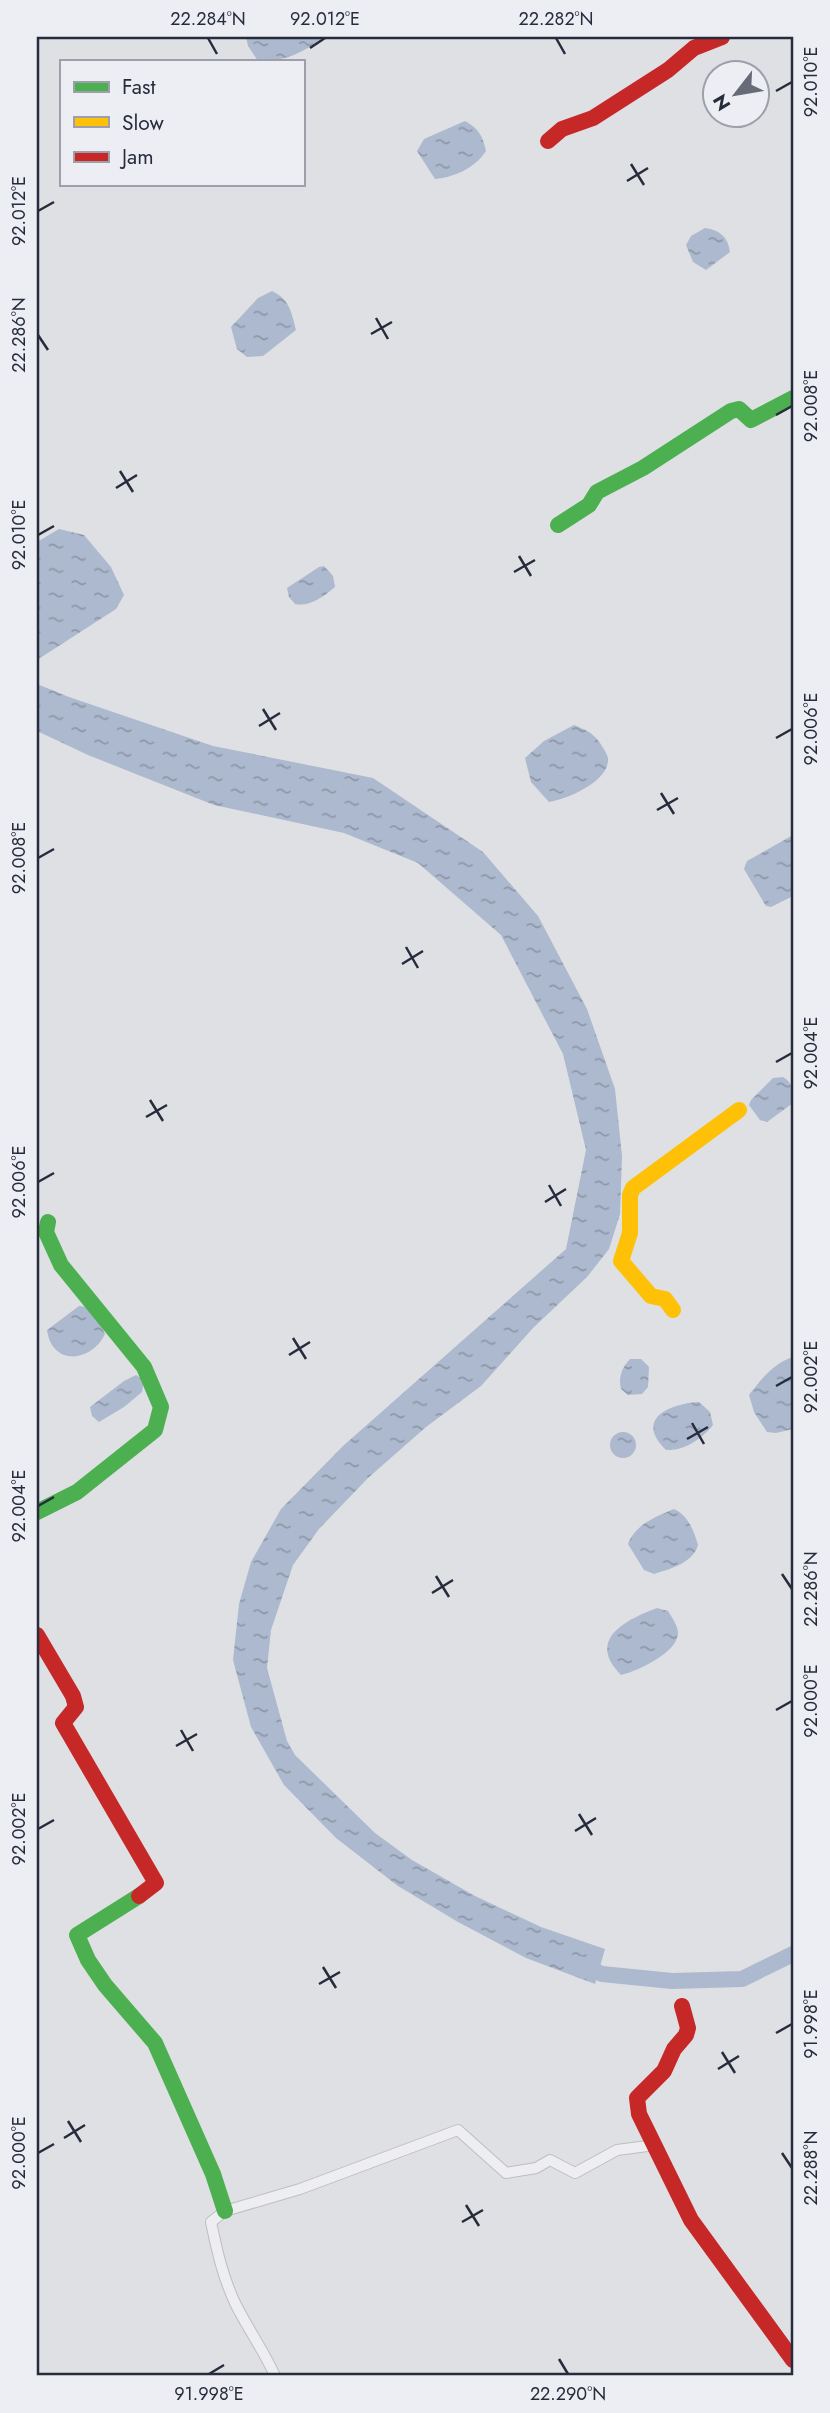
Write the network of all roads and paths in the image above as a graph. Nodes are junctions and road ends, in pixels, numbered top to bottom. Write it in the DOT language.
graph roads {
  1 [pos="722,37"];
  2 [pos="548,141"];
  3 [pos="793,398"];
  4 [pos="558,525"];
  5 [pos="739,1110"];
  6 [pos="48,1222"];
  7 [pos="673,1310"];
  8 [pos="37,1512"];
  9 [pos="37,1635"];
  10 [pos="682,2006"];
  11 [pos="655,2145"];
  12 [pos="225,2211"];
  13 [pos="793,2360"];
  14 [pos="275,2376"];
  1 -- 2 [label="street"];
  3 -- 4 [label="street"];
  5 -- 7 [label="street"];
  6 -- 8 [label="street"];
  9 -- 12 [label="street"];
  10 -- 11 [label="street"];
  11 -- 12 [label="street"];
  11 -- 13 [label="street"];
  12 -- 14 [label="street"];
}
